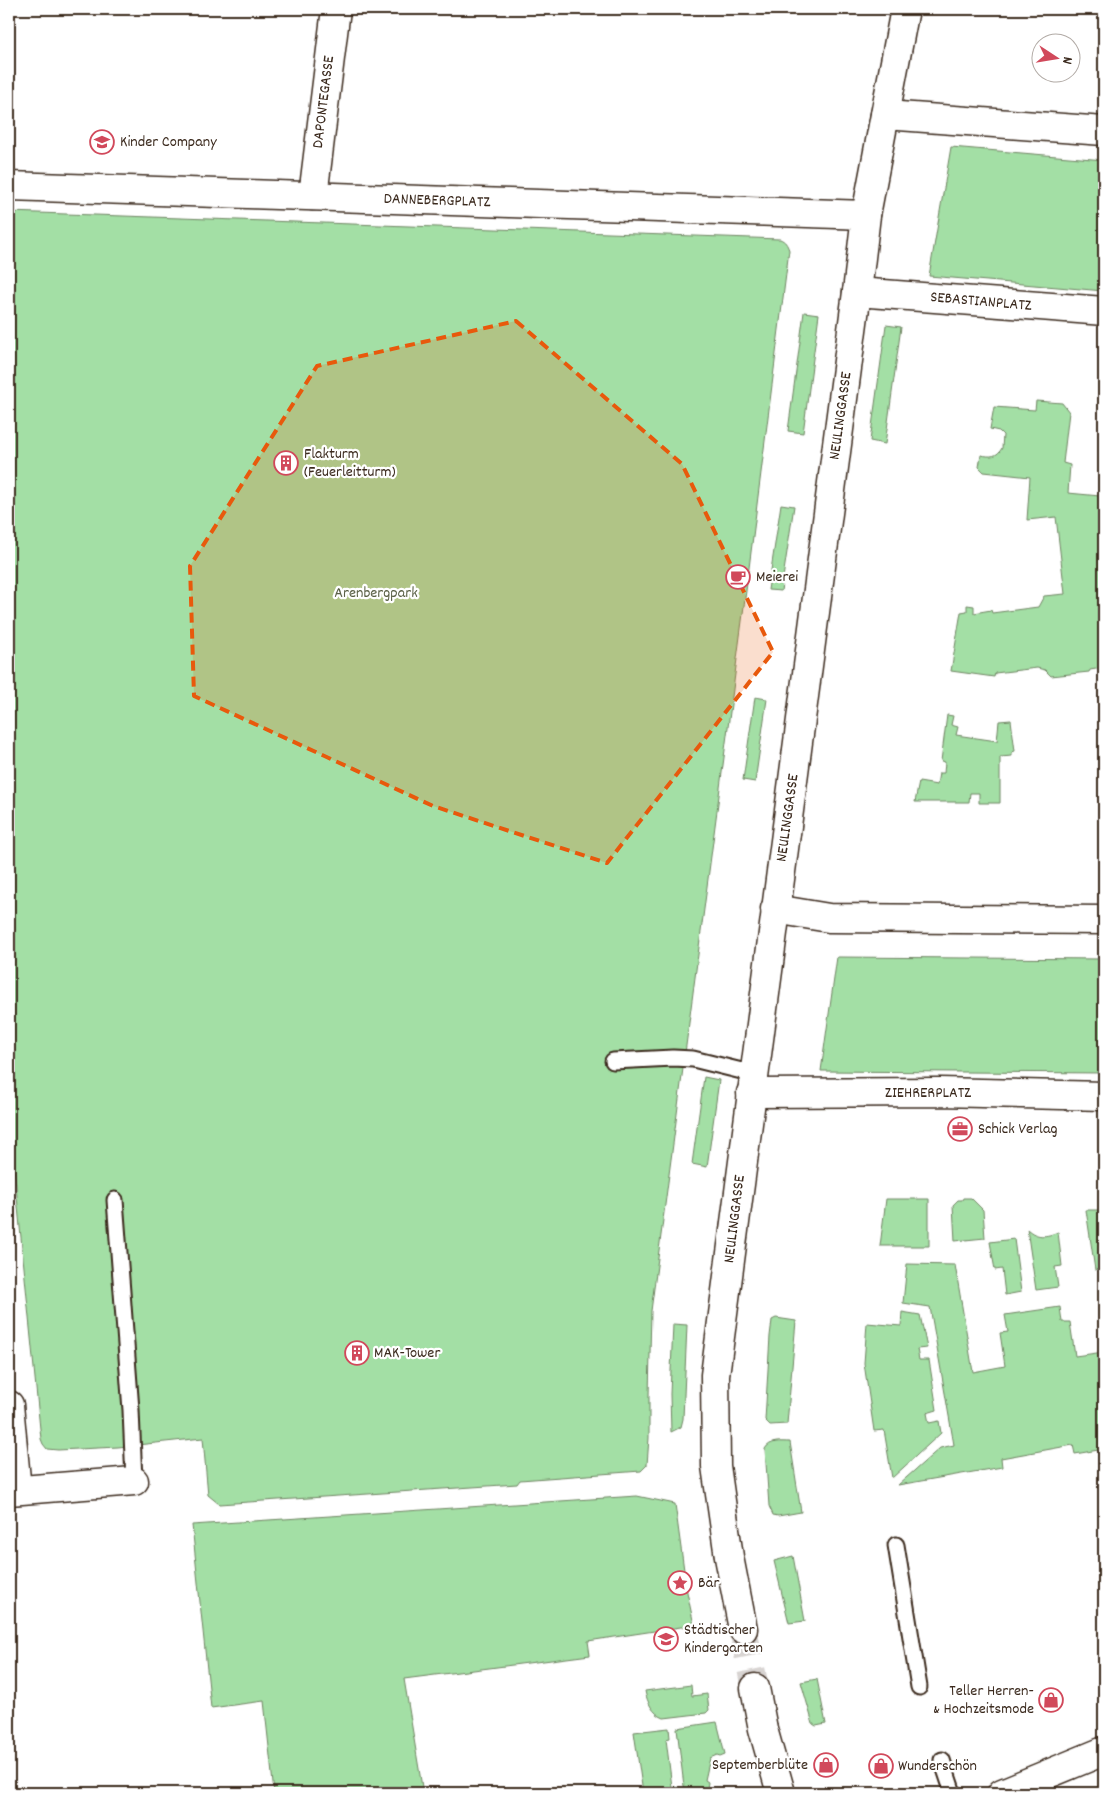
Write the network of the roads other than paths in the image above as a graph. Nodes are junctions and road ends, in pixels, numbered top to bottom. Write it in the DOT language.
graph roads {
  1 [pos="336,9"];
  2 [pos="905,9"];
  3 [pos="885,115"];
  4 [pos="1104,132"];
  5 [pos="9,186"];
  6 [pos="313,196"];
  7 [pos="866,215"];
  8 [pos="858,292"];
  9 [pos="1104,312"];
  10 [pos="776,908"];
  11 [pos="1104,920"];
  12 [pos="614,1061"];
  13 [pos="753,1084"];
  14 [pos="1104,1096"];
  15 [pos="115,1200"];
  16 [pos="9,1405"];
  17 [pos="134,1481"];
  18 [pos="13,1491"];
  19 [pos="896,1546"];
  20 [pos="743,1629"];
  21 [pos="919,1687"];
  22 [pos="755,1688"];
  23 [pos="1104,1751"];
  24 [pos="942,1760"];
  25 [pos="781,1793"];
  26 [pos="953,1793"];
  27 [pos="1002,1793"];
  1 -- 6 [label="street, DAPONTEGASSE"];
  2 -- 3 [label="street, NEULINGGASSE"];
  3 -- 4 [label="street"];
  3 -- 7 [label="street, NEULINGGASSE"];
  5 -- 6 [label="street, DANNEBERGPLATZ"];
  6 -- 7 [label="street, DANNEBERGPLATZ"];
  7 -- 8 [label="street, NEULINGGASSE"];
  8 -- 9 [label="street, SEBASTIANPLATZ"];
  8 -- 10 [label="street, NEULINGGASSE"];
  10 -- 11 [label="street"];
  10 -- 13 [label="street, NEULINGGASSE"];
  12 -- 13 [label="lane"];
  13 -- 14 [label="street, ZIEHRERPLATZ"];
  13 -- 20 [label="street, NEULINGGASSE"];
  15 -- 17 [label="lane"];
  16 -- 18 [label="street"];
  17 -- 18 [label="street"];
  19 -- 21 [label="lane"];
  22 -- 25 [label="street"];
  23 -- 27 [label="street"];
  24 -- 26 [label="lane"];
}
